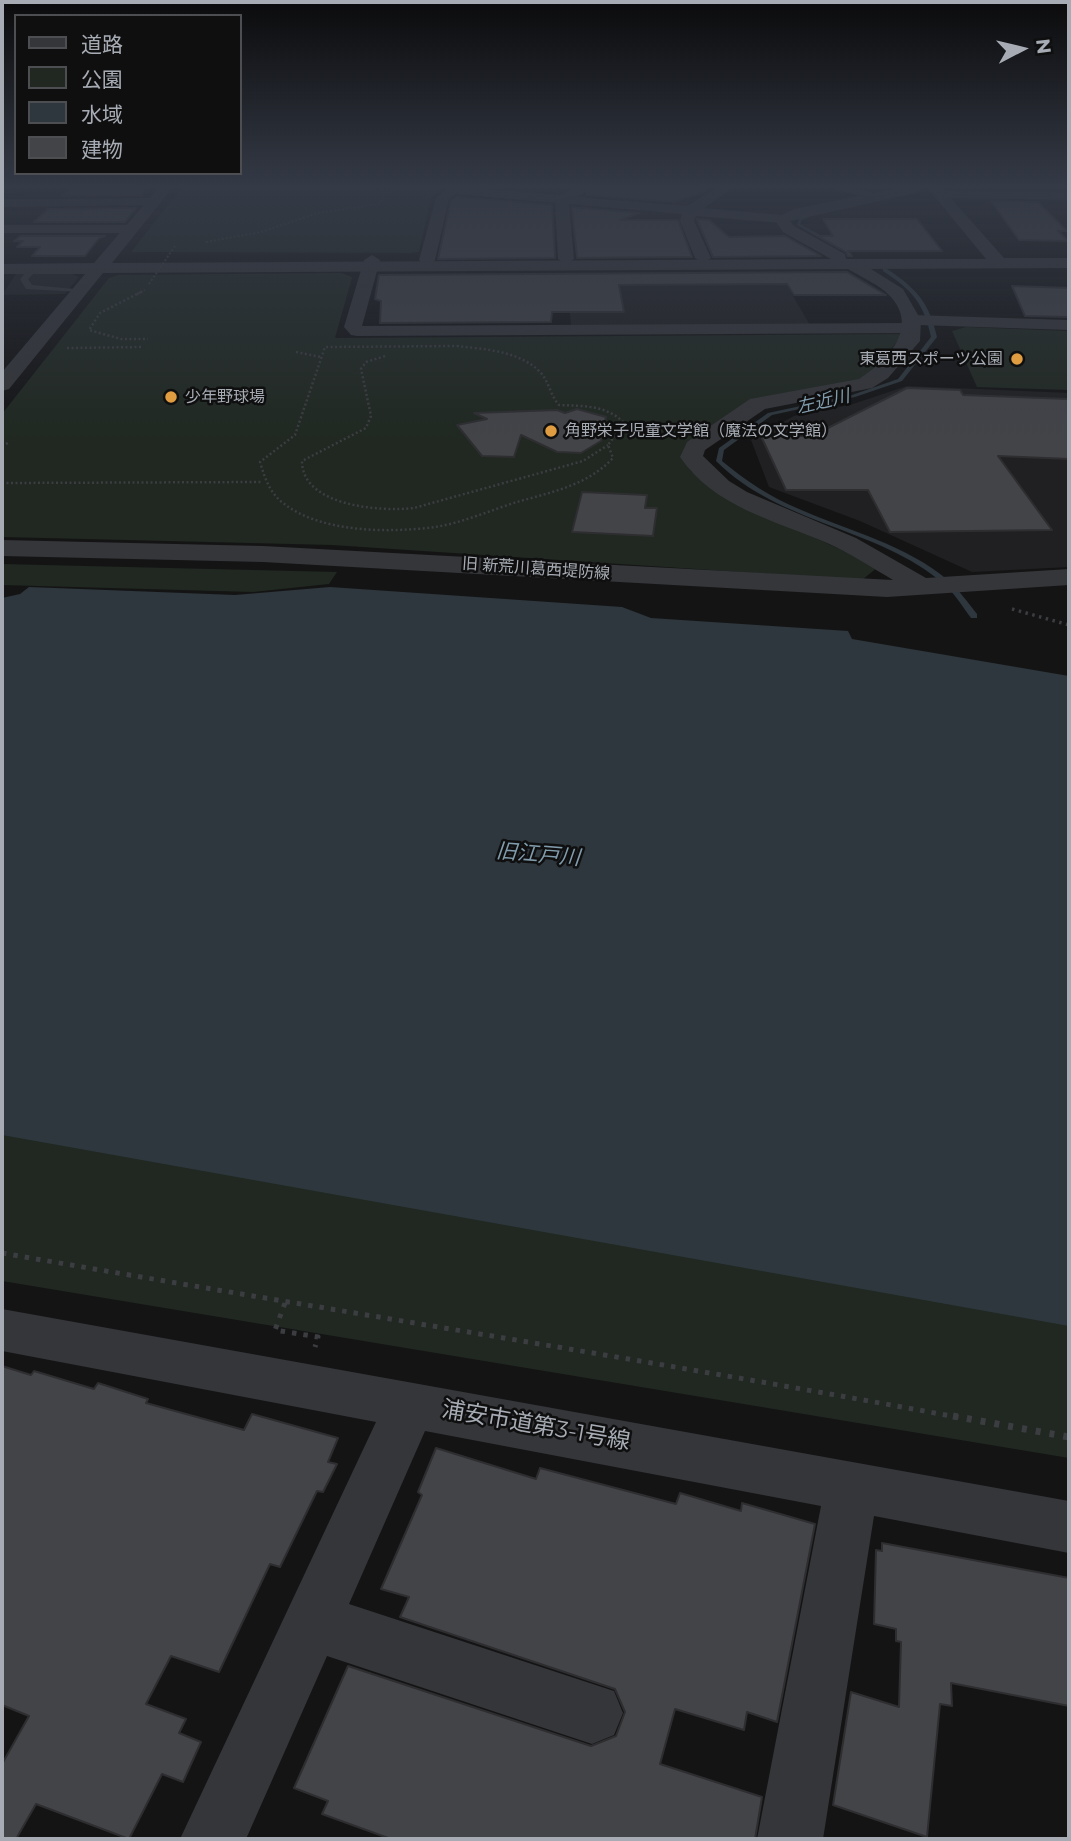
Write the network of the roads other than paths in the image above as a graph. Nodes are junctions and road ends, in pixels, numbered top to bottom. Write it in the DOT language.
graph roads {
  1 [pos="31,272"];
  2 [pos="96,272"];
  3 [pos="368,272"];
  4 [pos="863,272"];
  5 [pos="81,290"];
  6 [pos="911,324"];
  7 [pos="1069,325"];
  8 [pos="2,385"];
  9 [pos="2,548"];
  10 [pos="1069,576"];
  11 [pos="920,586"];
  12 [pos="3,1331"];
  13 [pos="411,1403"];
  14 [pos="852,1485"];
  15 [pos="1069,1527"];
  16 [pos="314,1622"];
  17 [pos="592,1713"];
  18 [pos="214,1839"];
  19 [pos="790,1839"];
  1 -- 5 [label="lane"];
  2 -- 5 [label="street"];
  3 -- 6 [label="street"];
  4 -- 6 [label="street"];
  5 -- 8 [label="street"];
  6 -- 7 [label="street"];
  6 -- 11 [label="street"];
  9 -- 11 [label="street, 旧 新荒川葛西堤防線"];
  10 -- 11 [label="street, 旧 新荒川葛西堤防線"];
  12 -- 13 [label="street, 浦安市道第3-1号線"];
  13 -- 14 [label="street, 浦安市道第3-1号線"];
  13 -- 16 [label="street"];
  14 -- 15 [label="street, 浦安市道第3-1号線"];
  14 -- 19 [label="street"];
  16 -- 17 [label="street"];
  16 -- 18 [label="street"];
}
